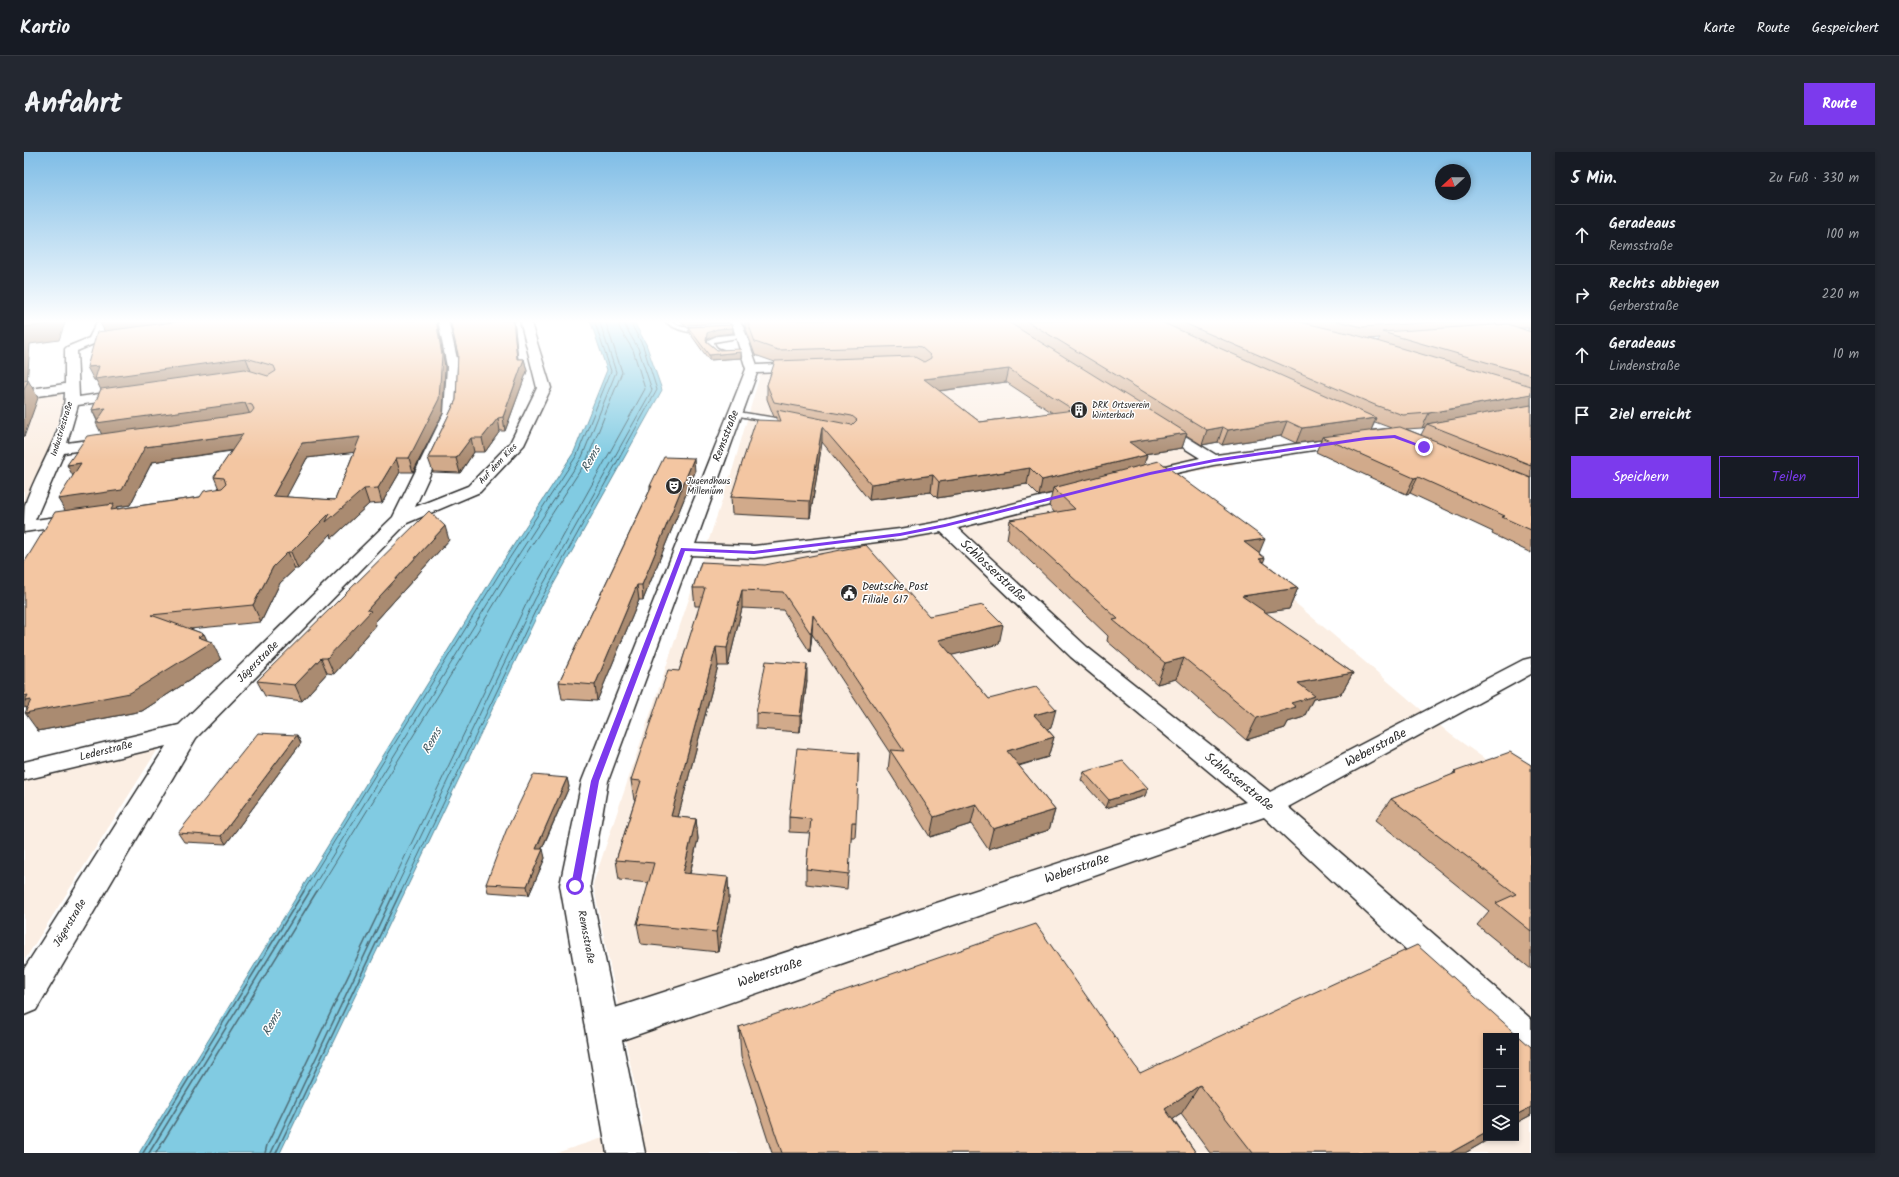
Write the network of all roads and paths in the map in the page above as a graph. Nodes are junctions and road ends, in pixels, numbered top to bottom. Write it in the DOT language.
graph roads {
  1 [pos="71,367"];
  2 [pos="453,367"];
  3 [pos="538,367"];
  4 [pos="736,367"];
  5 [pos="71,387"];
  6 [pos="142,392"];
  7 [pos="24,394"];
  8 [pos="72,402"];
  9 [pos="734,413"];
  10 [pos="1146,418"];
  11 [pos="804,426"];
  12 [pos="127,439"];
  13 [pos="1358,440"];
  14 [pos="58,449"];
  15 [pos="1214,460"];
  16 [pos="1127,480"];
  17 [pos="1096,487"];
  18 [pos="93,517"];
  19 [pos="401,519"];
  20 [pos="24,526"];
  21 [pos="945,526"];
  22 [pos="683,549"];
  23 [pos="1531,665"];
  24 [pos="187,732"];
  25 [pos="24,771"];
  26 [pos="1268,805"];
  27 [pos="24,999"];
  28 [pos="604,1029"];
  29 [pos="1531,1042"];
  30 [pos="626,1153"];
  1 -- 5 [label="street, Industriestraße"];
  2 -- 19 [label="street, Jägerstraße"];
  3 -- 19 [label="street, Auf dem Kies"];
  4 -- 9 [label="street, Remsstraße"];
  5 -- 7 [label="street"];
  5 -- 8 [label="street, Industriestraße"];
  6 -- 8 [label="street"];
  8 -- 14 [label="street, Industriestraße"];
  9 -- 11 [label="lane"];
  9 -- 22 [label="street, Remsstraße"];
  10 -- 15 [label="street"];
  12 -- 14 [label="street"];
  13 -- 15 [label="street"];
  14 -- 20 [label="street, Industriestraße"];
  15 -- 16 [label="street"];
  17 -- 21 [label="street"];
  18 -- 20 [label="street"];
  19 -- 24 [label="street, Jägerstraße"];
  21 -- 22 [label="street"];
  21 -- 26 [label="street, Schlosserstraße"];
  22 -- 28 [label="street, Remsstraße"];
  23 -- 26 [label="street, Weberstraße"];
  24 -- 25 [label="street, Lederstraße"];
  24 -- 27 [label="street, Jägerstraße"];
  26 -- 28 [label="street, Weberstraße"];
  26 -- 29 [label="street, Schlosserstraße"];
  28 -- 30 [label="street, Remsstraße"];
}
